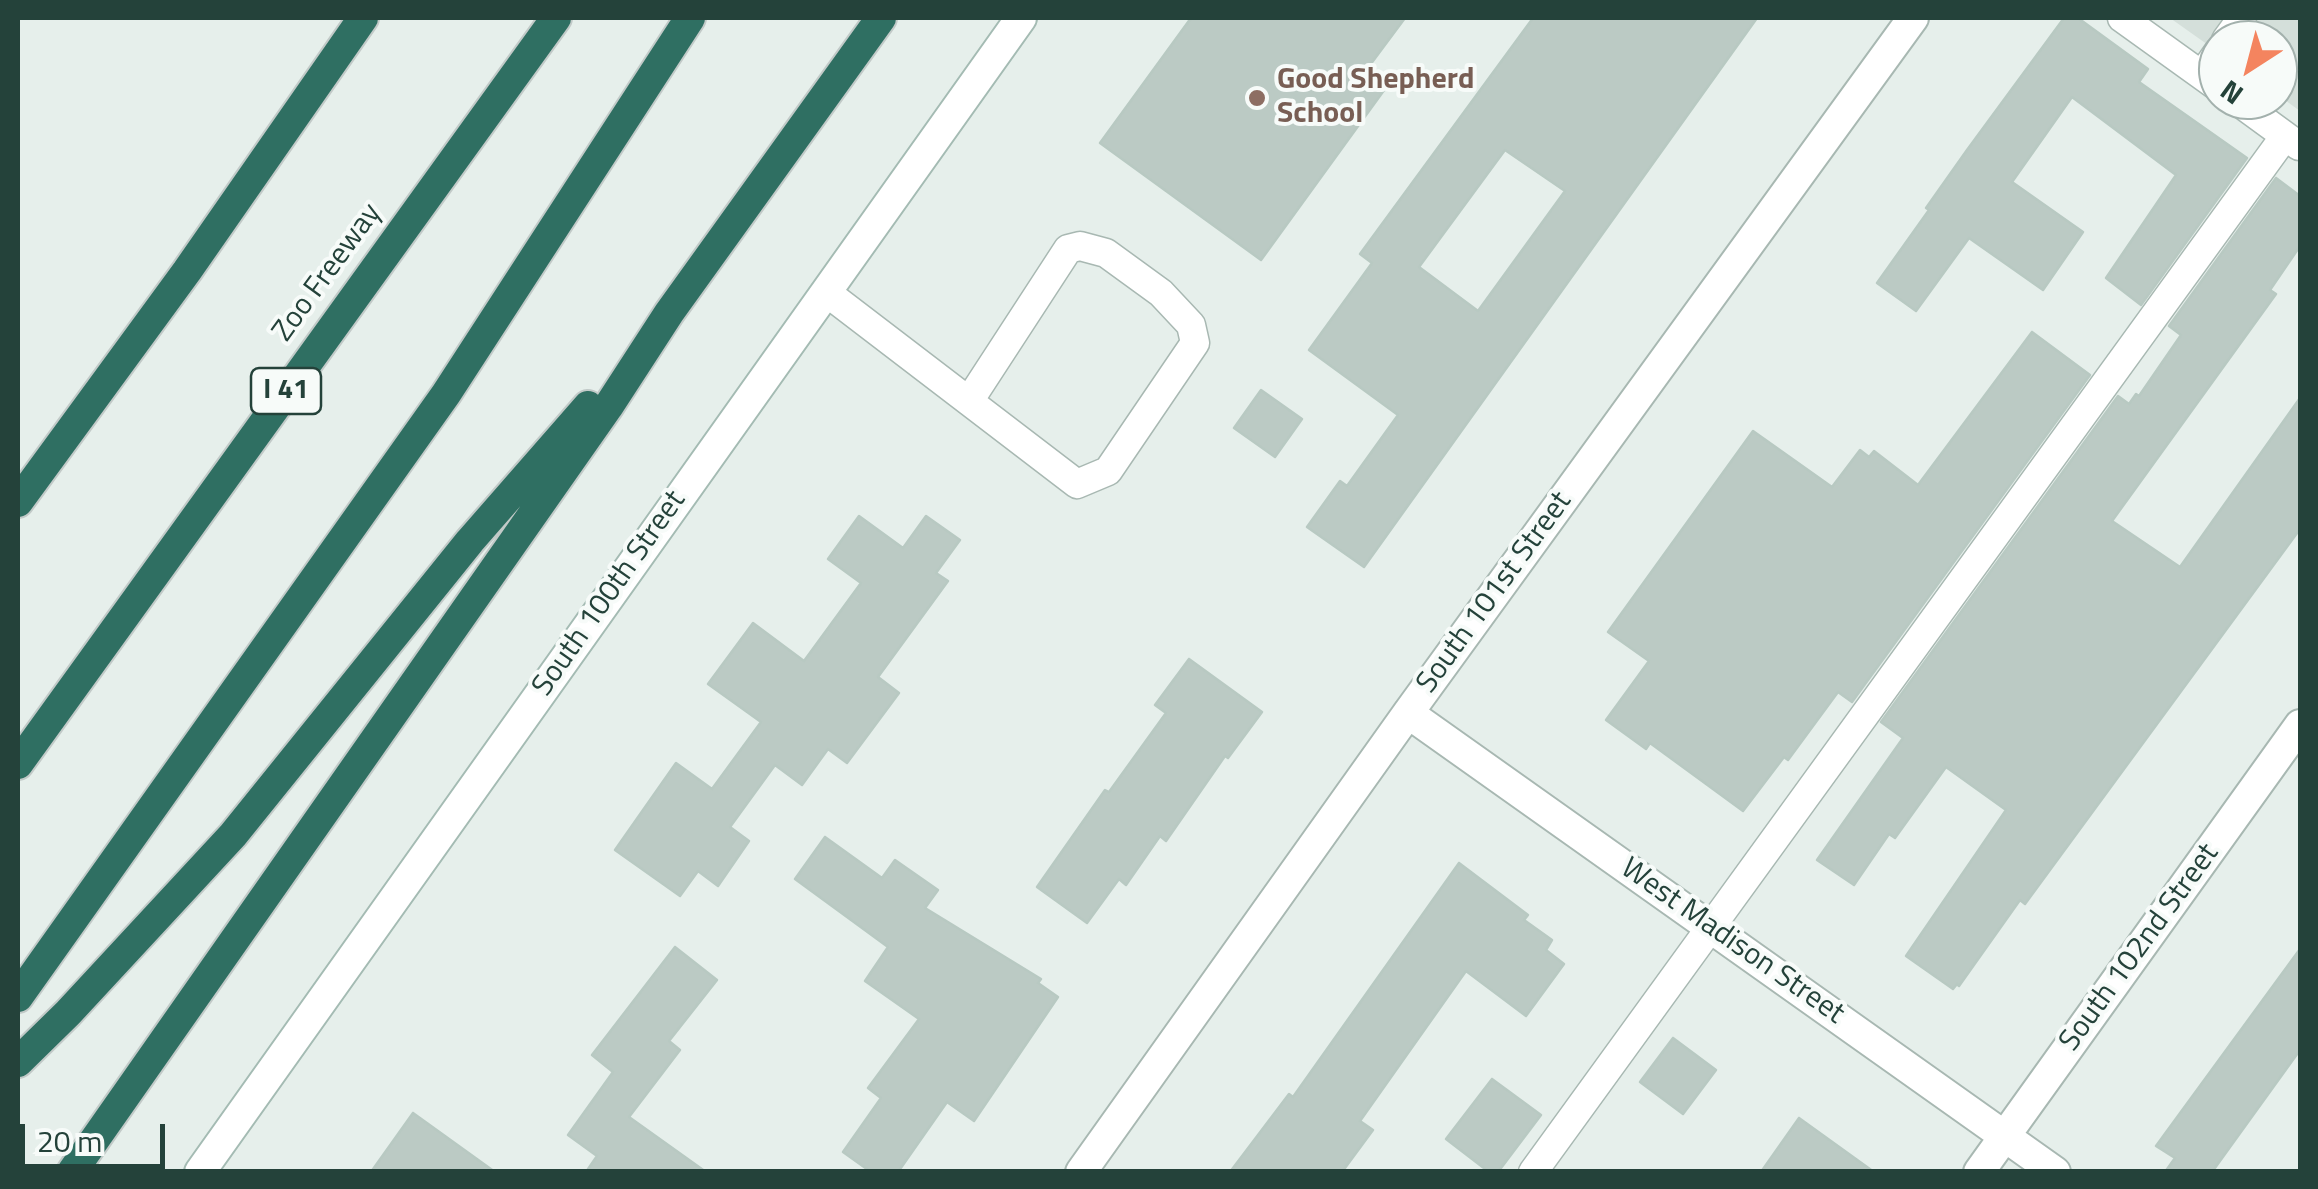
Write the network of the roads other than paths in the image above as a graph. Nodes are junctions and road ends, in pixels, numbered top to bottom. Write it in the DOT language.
graph roads {
  1 [pos="363,18"];
  2 [pos="556,18"];
  3 [pos="690,18"];
  4 [pos="881,18"];
  5 [pos="1021,18"];
  6 [pos="1913,18"];
  7 [pos="2122,18"];
  8 [pos="2198,62"];
  9 [pos="2264,120"];
  10 [pos="2293,141"];
  11 [pos="826,292"];
  12 [pos="669,313"];
  13 [pos="969,401"];
  14 [pos="18,502"];
  15 [pos="1408,713"];
  16 [pos="2300,725"];
  17 [pos="18,764"];
  18 [pos="1709,926"];
  19 [pos="18,997"];
  20 [pos="18,1062"];
  21 [pos="2005,1135"];
  22 [pos="72,1172"];
  23 [pos="200,1172"];
  24 [pos="1081,1172"];
  25 [pos="1533,1172"];
  26 [pos="1979,1172"];
  27 [pos="2055,1172"];
  1 -- 14 [label="highway"];
  2 -- 17 [label="highway, Zoo Freeway / I 41"];
  3 -- 19 [label="highway"];
  4 -- 12 [label="highway"];
  5 -- 11 [label="street, South 100th Street"];
  6 -- 15 [label="street, South 101st Street"];
  7 -- 8 [label="lane"];
  9 -- 10 [label="lane"];
  10 -- 18 [label="lane"];
  11 -- 13 [label="lane"];
  11 -- 23 [label="street, South 100th Street"];
  12 -- 20 [label="highway"];
  12 -- 22 [label="highway"];
  13 -- 13 [label="lane"];
  15 -- 18 [label="street, West Madison Street"];
  15 -- 24 [label="street, South 101st Street"];
  16 -- 21 [label="street, South 102nd Street"];
  18 -- 21 [label="street, West Madison Street"];
  18 -- 25 [label="lane"];
  21 -- 26 [label="street, South 102nd Street"];
  21 -- 27 [label="street, West Madison Street"];
}
